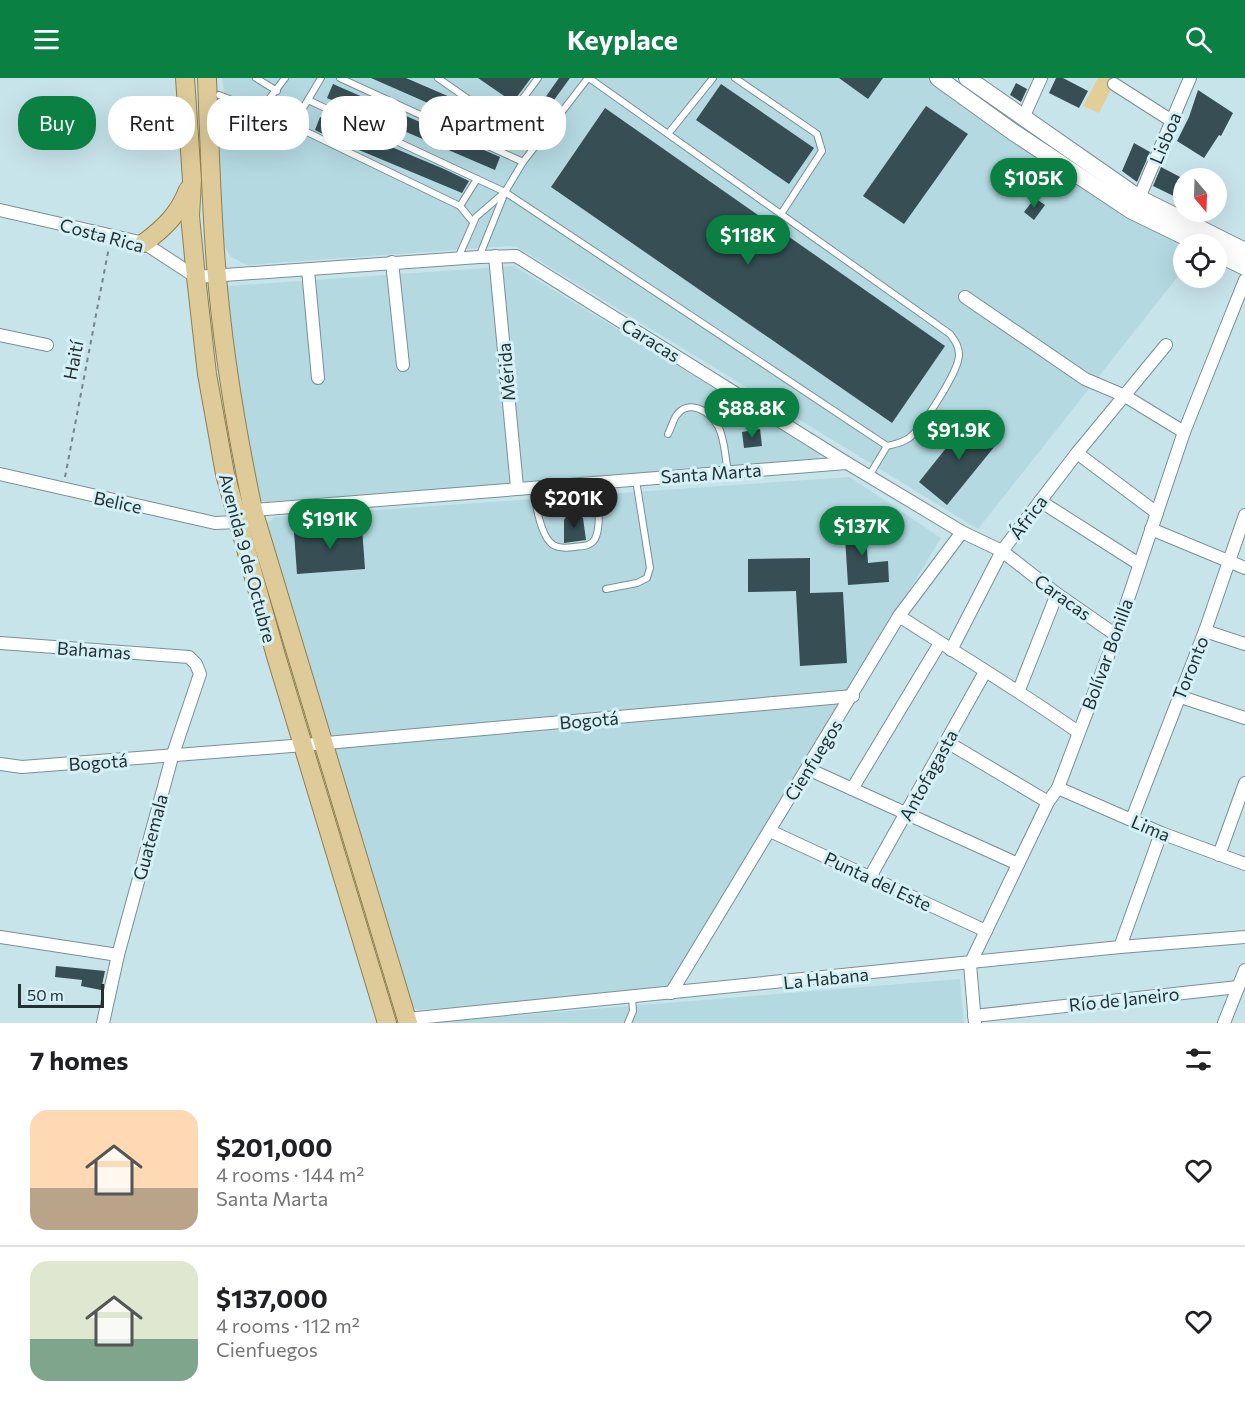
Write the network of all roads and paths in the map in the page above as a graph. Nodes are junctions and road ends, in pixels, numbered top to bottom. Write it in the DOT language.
graph roads {
  1 [pos="185,78"];
  2 [pos="207,78"];
  3 [pos="256,78"];
  4 [pos="285,78"];
  5 [pos="321,78"];
  6 [pos="340,78"];
  7 [pos="438,78"];
  8 [pos="538,78"];
  9 [pos="588,78"];
  10 [pos="713,78"];
  11 [pos="735,78"];
  12 [pos="938,78"];
  13 [pos="967,78"];
  14 [pos="1041,78"];
  15 [pos="1190,78"];
  16 [pos="1114,84"];
  17 [pos="277,91"];
  18 [pos="273,96"];
  19 [pos="464,96"];
  20 [pos="525,96"];
  21 [pos="309,98"];
  22 [pos="309,100"];
  23 [pos="566,106"];
  24 [pos="1023,118"];
  25 [pos="1172,121"];
  26 [pos="309,132"];
  27 [pos="668,134"];
  28 [pos="532,150"];
  29 [pos="523,162"];
  30 [pos="477,179"];
  31 [pos="192,180"];
  32 [pos="506,192"];
  33 [pos="1140,198"];
  34 [pos="460,206"];
  35 [pos="0,210"];
  36 [pos="781,214"];
  37 [pos="473,222"];
  38 [pos="1179,234"];
  39 [pos="112,235"];
  40 [pos="144,243"];
  41 [pos="1245,251"];
  42 [pos="495,256"];
  43 [pos="479,257"];
  44 [pos="458,258"];
  45 [pos="1227,258"];
  46 [pos="392,262"];
  47 [pos="1245,267"];
  48 [pos="308,270"];
  49 [pos="217,275"];
  50 [pos="196,277"];
  51 [pos="1245,280"];
  52 [pos="965,297"];
  53 [pos="0,335"];
  54 [pos="47,345"];
  55 [pos="1166,345"];
  56 [pos="403,365"];
  57 [pos="318,378"];
  58 [pos="1125,396"];
  59 [pos="1184,432"];
  60 [pos="668,434"];
  61 [pos="887,446"];
  62 [pos="1077,453"];
  63 [pos="847,463"];
  64 [pos="728,472"];
  65 [pos="0,474"];
  66 [pos="868,476"];
  67 [pos="636,479"];
  68 [pos="597,482"];
  69 [pos="533,486"];
  70 [pos="517,488"];
  71 [pos="63,490"];
  72 [pos="1040,501"];
  73 [pos="253,510"];
  74 [pos="1157,513"];
  75 [pos="1245,515"];
  76 [pos="237,522"];
  77 [pos="1151,529"];
  78 [pos="962,532"];
  79 [pos="1002,551"];
  80 [pos="1228,561"];
  81 [pos="1139,564"];
  82 [pos="1245,568"];
  83 [pos="606,589"];
  84 [pos="1057,594"];
  85 [pos="899,616"];
  86 [pos="1205,631"];
  87 [pos="1116,635"];
  88 [pos="0,643"];
  89 [pos="1245,644"];
  90 [pos="946,647"];
  91 [pos="189,657"];
  92 [pos="985,672"];
  93 [pos="1019,690"];
  94 [pos="853,696"];
  95 [pos="1178,696"];
  96 [pos="1245,718"];
  97 [pos="1078,732"];
  98 [pos="947,742"];
  99 [pos="325,744"];
  100 [pos="304,746"];
  101 [pos="172,757"];
  102 [pos="0,764"];
  103 [pos="808,769"];
  104 [pos="1245,783"];
  105 [pos="1058,788"];
  106 [pos="852,789"];
  107 [pos="1048,802"];
  108 [pos="907,814"];
  109 [pos="1132,819"];
  110 [pos="770,831"];
  111 [pos="1161,833"];
  112 [pos="1219,855"];
  113 [pos="1018,864"];
  114 [pos="1245,864"];
  115 [pos="870,877"];
  116 [pos="986,931"];
  117 [pos="0,937"];
  118 [pos="1245,937"];
  119 [pos="1120,947"];
  120 [pos="118,955"];
  121 [pos="970,964"];
  122 [pos="1245,970"];
  123 [pos="1238,987"];
  124 [pos="671,993"];
  125 [pos="632,997"];
  126 [pos="1245,1006"];
  127 [pos="1231,1007"];
  128 [pos="975,1019"];
  129 [pos="407,1021"];
  130 [pos="103,1023"];
  131 [pos="387,1023"];
  132 [pos="628,1023"];
  133 [pos="1224,1023"];
  1 -- 31 [label="main road, Avenida 9 de Octubre"];
  2 -- 49 [label="main road, Avenida 9 de Octubre"];
  3 -- 17 [label="lane"];
  4 -- 17 [label="lane"];
  5 -- 21 [label="lane"];
  6 -- 29 [label="lane"];
  7 -- 19 [label="lane"];
  8 -- 20 [label="lane"];
  9 -- 23 [label="lane"];
  9 -- 27 [label="lane"];
  10 -- 27 [label="lane"];
  11 -- 36 [label="lane"];
  12 -- 38 [label="main road"];
  13 -- 24 [label="main road"];
  14 -- 24 [label="street"];
  15 -- 25 [label="street, Lisboa"];
  16 -- 25 [label="street"];
  17 -- 18 [label="lane"];
  22 -- 30 [label="lane"];
  24 -- 33 [label="main road"];
  25 -- 33 [label="street, Lisboa"];
  26 -- 34 [label="lane"];
  27 -- 36 [label="lane"];
  28 -- 29 [label="lane"];
  29 -- 32 [label="lane"];
  30 -- 32 [label="lane"];
  30 -- 34 [label="lane"];
  31 -- 40 [label="main road"];
  31 -- 50 [label="main road, Avenida 9 de Octubre"];
  32 -- 37 [label="lane"];
  32 -- 43 [label="lane"];
  32 -- 61 [label="lane"];
  33 -- 41 [label="main road"];
  34 -- 37 [label="lane"];
  35 -- 39 [label="street, Costa Rica"];
  36 -- 61 [label="lane"];
  37 -- 44 [label="lane"];
  39 -- 40 [label="street, Costa Rica"];
  39 -- 71 [label="path, Haití"];
  40 -- 50 [label="street, Costa Rica"];
  42 -- 43 [label="street, Caracas"];
  42 -- 63 [label="street, Caracas"];
  42 -- 70 [label="street, Mérida"];
  43 -- 44 [label="street, Caracas"];
  44 -- 46 [label="street, Caracas"];
  45 -- 47 [label="main road"];
  46 -- 48 [label="street, Caracas"];
  46 -- 56 [label="street"];
  48 -- 49 [label="street, Caracas"];
  48 -- 57 [label="street"];
  49 -- 50 [label="street, Caracas"];
  49 -- 73 [label="main road, Avenida 9 de Octubre"];
  50 -- 76 [label="main road, Avenida 9 de Octubre"];
  51 -- 59 [label="street, Bolívar Bonilla"];
  52 -- 58 [label="street"];
  53 -- 54 [label="street"];
  55 -- 58 [label="street, África"];
  58 -- 59 [label="street"];
  58 -- 62 [label="street, África"];
  59 -- 74 [label="street, Bolívar Bonilla"];
  60 -- 64 [label="lane"];
  61 -- 66 [label="lane"];
  62 -- 72 [label="street, África"];
  62 -- 74 [label="street"];
  63 -- 64 [label="street, Santa Marta"];
  63 -- 66 [label="street, Caracas"];
  64 -- 67 [label="street, Santa Marta"];
  65 -- 71 [label="street, Belice"];
  66 -- 78 [label="street, Caracas"];
  67 -- 68 [label="street, Santa Marta"];
  67 -- 83 [label="lane"];
  68 -- 69 [label="street, Santa Marta"];
  68 -- 69 [label="lane"];
  69 -- 70 [label="street, Santa Marta"];
  70 -- 73 [label="street, Santa Marta"];
  71 -- 76 [label="street, Belice"];
  72 -- 79 [label="street, África"];
  72 -- 81 [label="street"];
  73 -- 99 [label="main road, Avenida 9 de Octubre"];
  74 -- 77 [label="street, Bolívar Bonilla"];
  75 -- 80 [label="street, Toronto"];
  76 -- 100 [label="main road, Avenida 9 de Octubre"];
  77 -- 80 [label="street"];
  77 -- 81 [label="street, Bolívar Bonilla"];
  78 -- 79 [label="street, Caracas"];
  78 -- 85 [label="street, Cienfuegos"];
  79 -- 84 [label="street, Caracas"];
  79 -- 90 [label="street, África"];
  80 -- 82 [label="street"];
  80 -- 86 [label="street, Toronto"];
  81 -- 87 [label="street, Bolívar Bonilla"];
  84 -- 87 [label="street, Caracas"];
  84 -- 93 [label="street"];
  85 -- 90 [label="street"];
  85 -- 94 [label="street, Cienfuegos"];
  86 -- 89 [label="street"];
  86 -- 95 [label="street, Toronto"];
  87 -- 97 [label="street, Bolívar Bonilla"];
  88 -- 91 [label="street, Bahamas"];
  90 -- 92 [label="street"];
  90 -- 106 [label="street, África"];
  91 -- 101 [label="street, Guatemala"];
  92 -- 93 [label="street"];
  92 -- 98 [label="street, Antofagasta"];
  93 -- 97 [label="street"];
  94 -- 99 [label="street, Bogotá"];
  94 -- 103 [label="street, Cienfuegos"];
  95 -- 96 [label="street"];
  95 -- 109 [label="street, Toronto"];
  97 -- 105 [label="street, Bolívar Bonilla"];
  98 -- 107 [label="street"];
  98 -- 108 [label="street, Antofagasta"];
  99 -- 100 [label="street, Bogotá"];
  99 -- 129 [label="main road, Avenida 9 de Octubre"];
  100 -- 101 [label="street, Bogotá"];
  100 -- 131 [label="main road, Avenida 9 de Octubre"];
  101 -- 102 [label="street, Bogotá"];
  101 -- 120 [label="street, Guatemala"];
  103 -- 106 [label="street"];
  103 -- 110 [label="street, Cienfuegos"];
  104 -- 112 [label="street"];
  105 -- 107 [label="street, Bolívar Bonilla"];
  105 -- 109 [label="street, Lima"];
  106 -- 108 [label="street"];
  107 -- 113 [label="street, Bolívar Bonilla"];
  108 -- 113 [label="street"];
  108 -- 115 [label="street, Antofagasta"];
  109 -- 111 [label="street, Lima"];
  110 -- 115 [label="street, Punta del Este"];
  110 -- 124 [label="street, Cienfuegos"];
  111 -- 112 [label="street, Lima"];
  111 -- 119 [label="street"];
  112 -- 114 [label="street, Lima"];
  113 -- 116 [label="street, Bolívar Bonilla"];
  115 -- 116 [label="street, Punta del Este"];
  116 -- 121 [label="street, Bolívar Bonilla"];
  117 -- 120 [label="street"];
  118 -- 119 [label="street, La Habana"];
  119 -- 121 [label="street, La Habana"];
  120 -- 130 [label="street, Guatemala"];
  121 -- 124 [label="street, La Habana"];
  121 -- 128 [label="street"];
  122 -- 123 [label="street"];
  123 -- 127 [label="street"];
  123 -- 128 [label="street, Río de Janeiro"];
  124 -- 125 [label="street, La Habana"];
  125 -- 129 [label="street, La Habana"];
  125 -- 132 [label="lane"];
  126 -- 127 [label="street"];
  127 -- 133 [label="street"];
}
